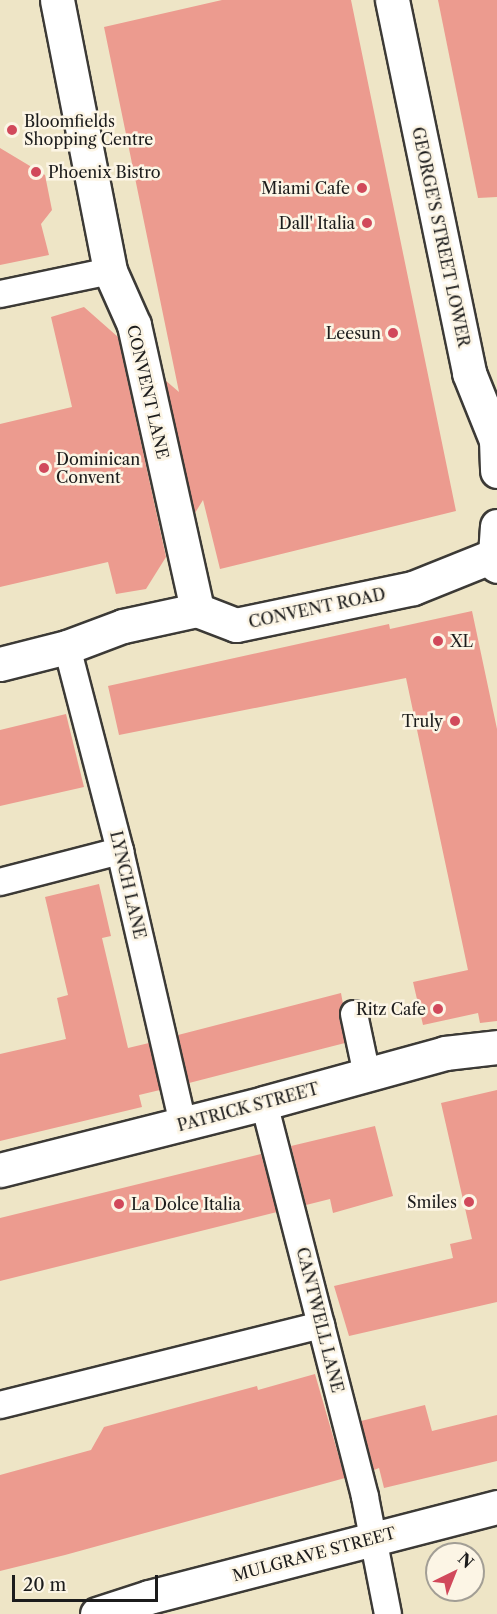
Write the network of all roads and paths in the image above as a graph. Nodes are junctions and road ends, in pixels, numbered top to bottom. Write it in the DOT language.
graph roads {
  1 [pos="57,0"];
  2 [pos="392,0"];
  3 [pos="110,271"];
  4 [pos="0,294"];
  5 [pos="497,450"];
  6 [pos="496,549"];
  7 [pos="197,610"];
  8 [pos="67,647"];
  9 [pos="0,664"];
  10 [pos="120,851"];
  11 [pos="0,882"];
  12 [pos="354,1014"];
  13 [pos="497,1047"];
  14 [pos="367,1075"];
  15 [pos="264,1103"];
  16 [pos="183,1124"];
  17 [pos="0,1170"];
  18 [pos="321,1325"];
  19 [pos="0,1405"];
  20 [pos="497,1507"];
  21 [pos="373,1538"];
  22 [pos="97,1614"];
  23 [pos="388,1614"];
  1 -- 3 [label="street, CONVENT LANE"];
  2 -- 5 [label="street, GEORGE'S STREET LOWER"];
  3 -- 4 [label="lane"];
  3 -- 7 [label="street, CONVENT LANE"];
  6 -- 7 [label="street, CONVENT ROAD"];
  7 -- 8 [label="street"];
  8 -- 9 [label="street"];
  8 -- 10 [label="lane, LYNCH LANE"];
  10 -- 11 [label="lane"];
  10 -- 16 [label="lane, LYNCH LANE"];
  12 -- 14 [label="lane"];
  13 -- 14 [label="street, PATRICK STREET"];
  14 -- 15 [label="street, PATRICK STREET"];
  15 -- 16 [label="street, PATRICK STREET"];
  15 -- 18 [label="lane, CANTWELL LANE"];
  16 -- 17 [label="street, PATRICK STREET"];
  18 -- 19 [label="lane"];
  18 -- 21 [label="lane, CANTWELL LANE"];
  20 -- 21 [label="street, MULGRAVE STREET"];
  21 -- 22 [label="street, MULGRAVE STREET"];
  21 -- 23 [label="lane, CANTWELL LANE"];
}
